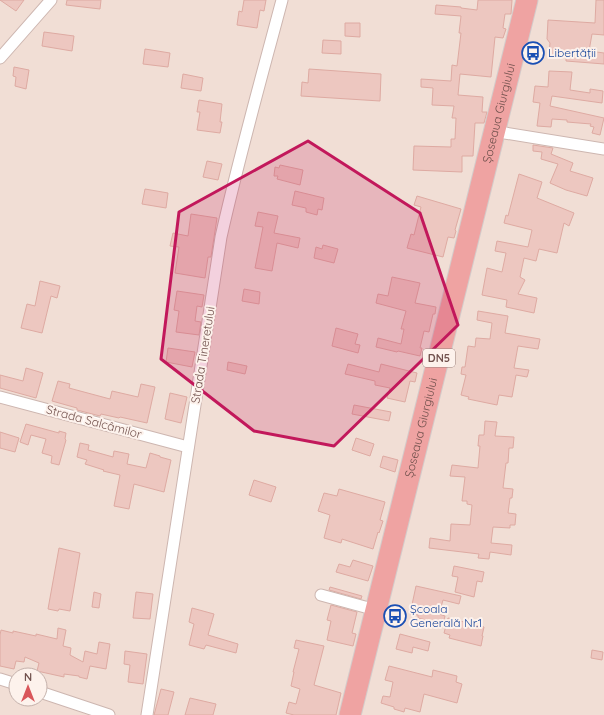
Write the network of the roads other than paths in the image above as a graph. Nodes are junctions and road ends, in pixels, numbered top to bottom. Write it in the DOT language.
graph roads {
  1 [pos="51,0"];
  2 [pos="282,0"];
  3 [pos="527,0"];
  4 [pos="537,0"];
  5 [pos="0,58"];
  6 [pos="505,133"];
  7 [pos="604,149"];
  8 [pos="0,397"];
  9 [pos="188,447"];
  10 [pos="321,595"];
  11 [pos="376,610"];
  12 [pos="48,695"];
  13 [pos="110,715"];
  14 [pos="147,715"];
  15 [pos="350,715"];
  16 [pos="362,715"];
  1 -- 5 [label="street"];
  2 -- 9 [label="street, Strada Tineretului"];
  3 -- 11 [label="highway, Șoseaua Giurgiului / DN5"];
  4 -- 6 [label="highway, Șoseaua Giurgiului / DN5"];
  6 -- 7 [label="street"];
  6 -- 16 [label="highway, Șoseaua Giurgiului / DN5"];
  8 -- 9 [label="street, Strada Salcâmilor"];
  9 -- 14 [label="street, Strada Tineretului"];
  10 -- 11 [label="street"];
  11 -- 15 [label="highway, Șoseaua Giurgiului / DN5"];
  12 -- 13 [label="street"];
}
